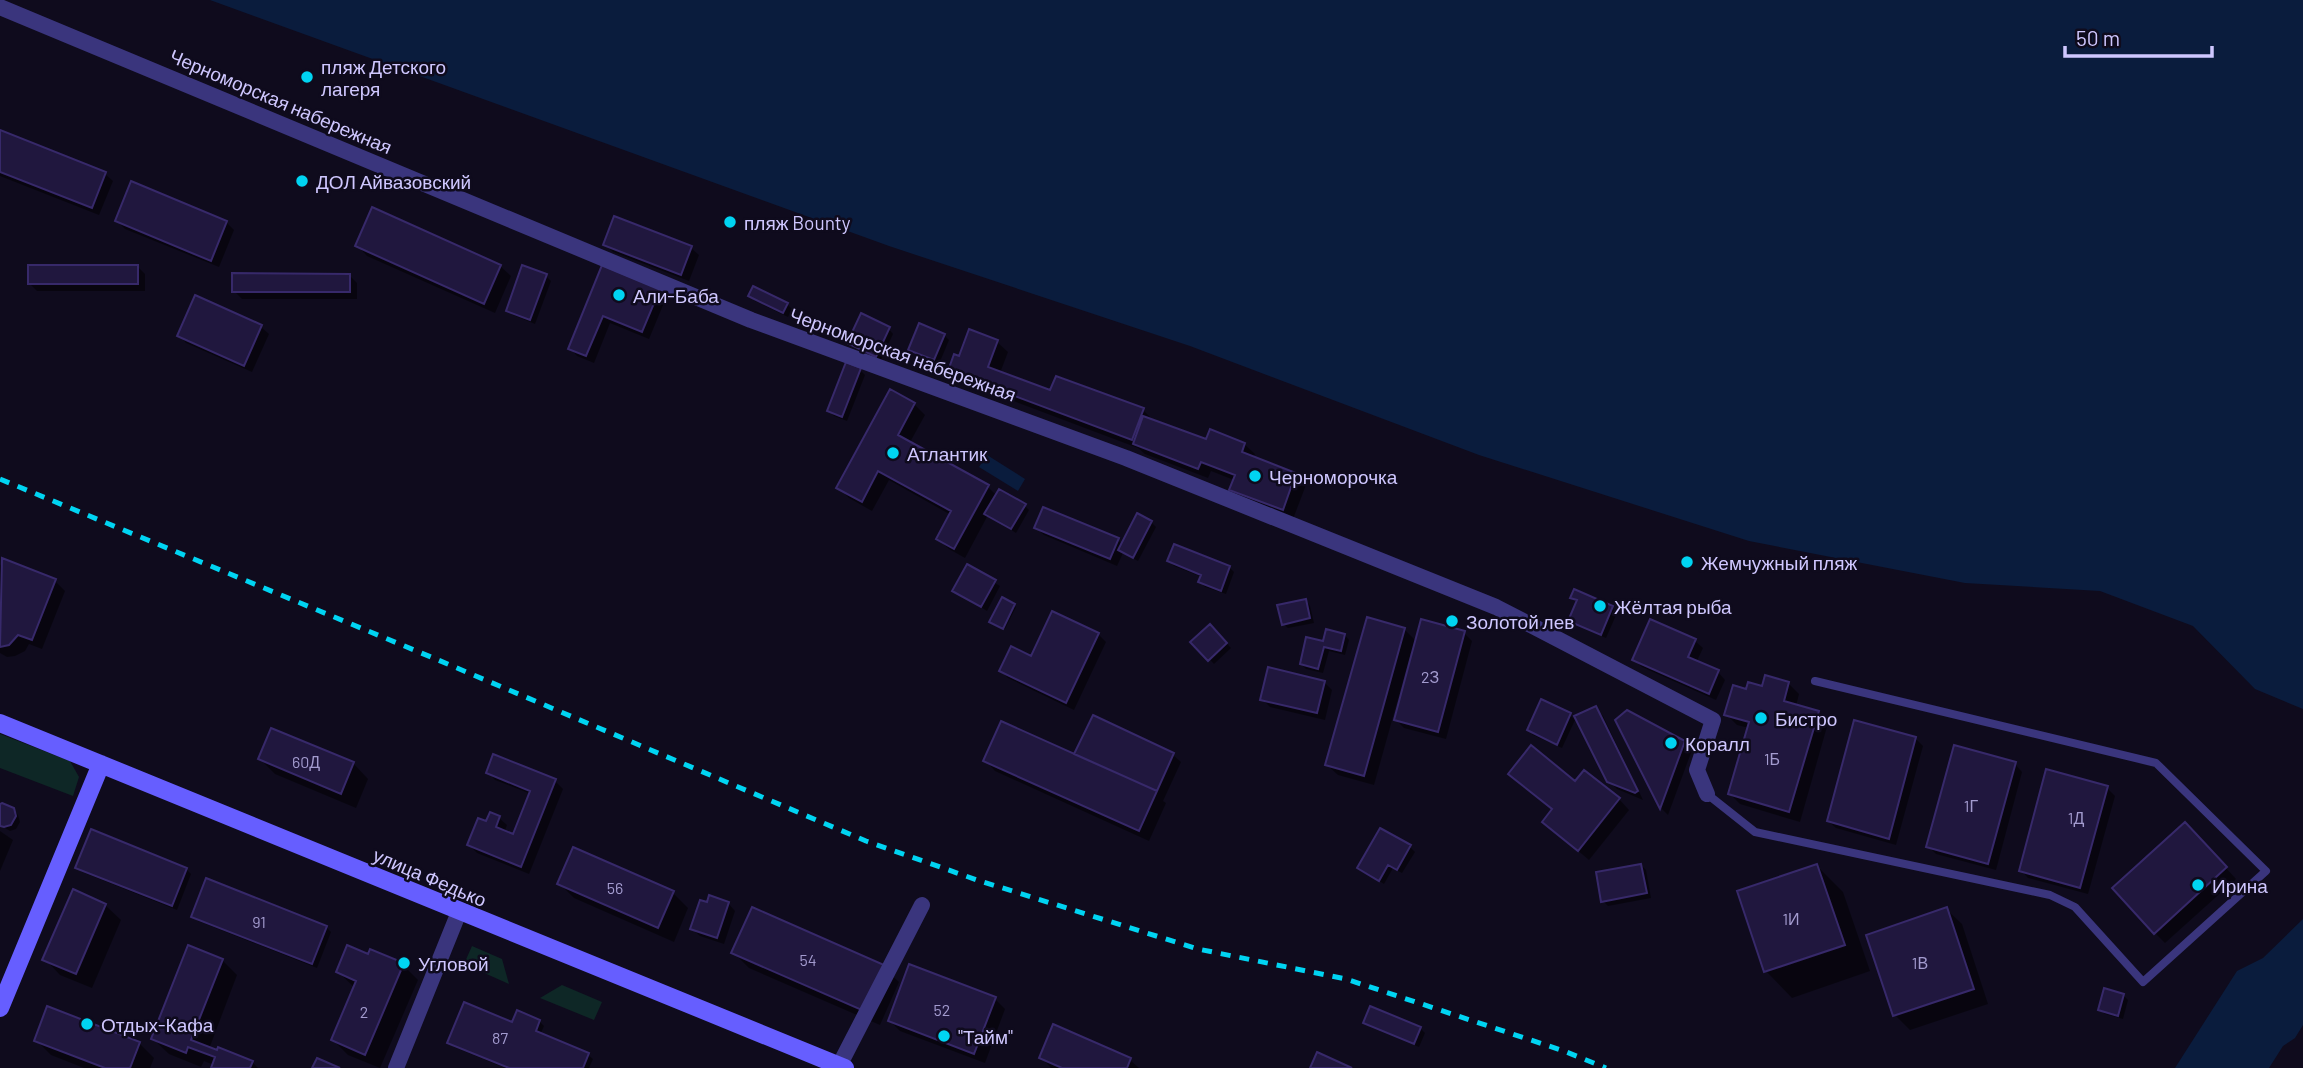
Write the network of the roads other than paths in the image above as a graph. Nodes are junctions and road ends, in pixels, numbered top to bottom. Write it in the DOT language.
graph roads {
  1 [pos="0,7"];
  2 [pos="1815,681"];
  3 [pos="0,723"];
  4 [pos="101,764"];
  5 [pos="1707,794"];
  6 [pos="922,905"];
  7 [pos="459,912"];
  8 [pos="1,1002"];
  9 [pos="841,1067"];
  10 [pos="396,1068"];
  1 -- 5 [label="street, Черноморская набережная"];
  2 -- 5 [label="lane"];
  3 -- 4 [label="main road, улица Федько"];
  4 -- 7 [label="main road, улица Федько"];
  4 -- 8 [label="main road"];
  6 -- 9 [label="street"];
  7 -- 9 [label="main road, улица Федько"];
  7 -- 10 [label="street"];
}
